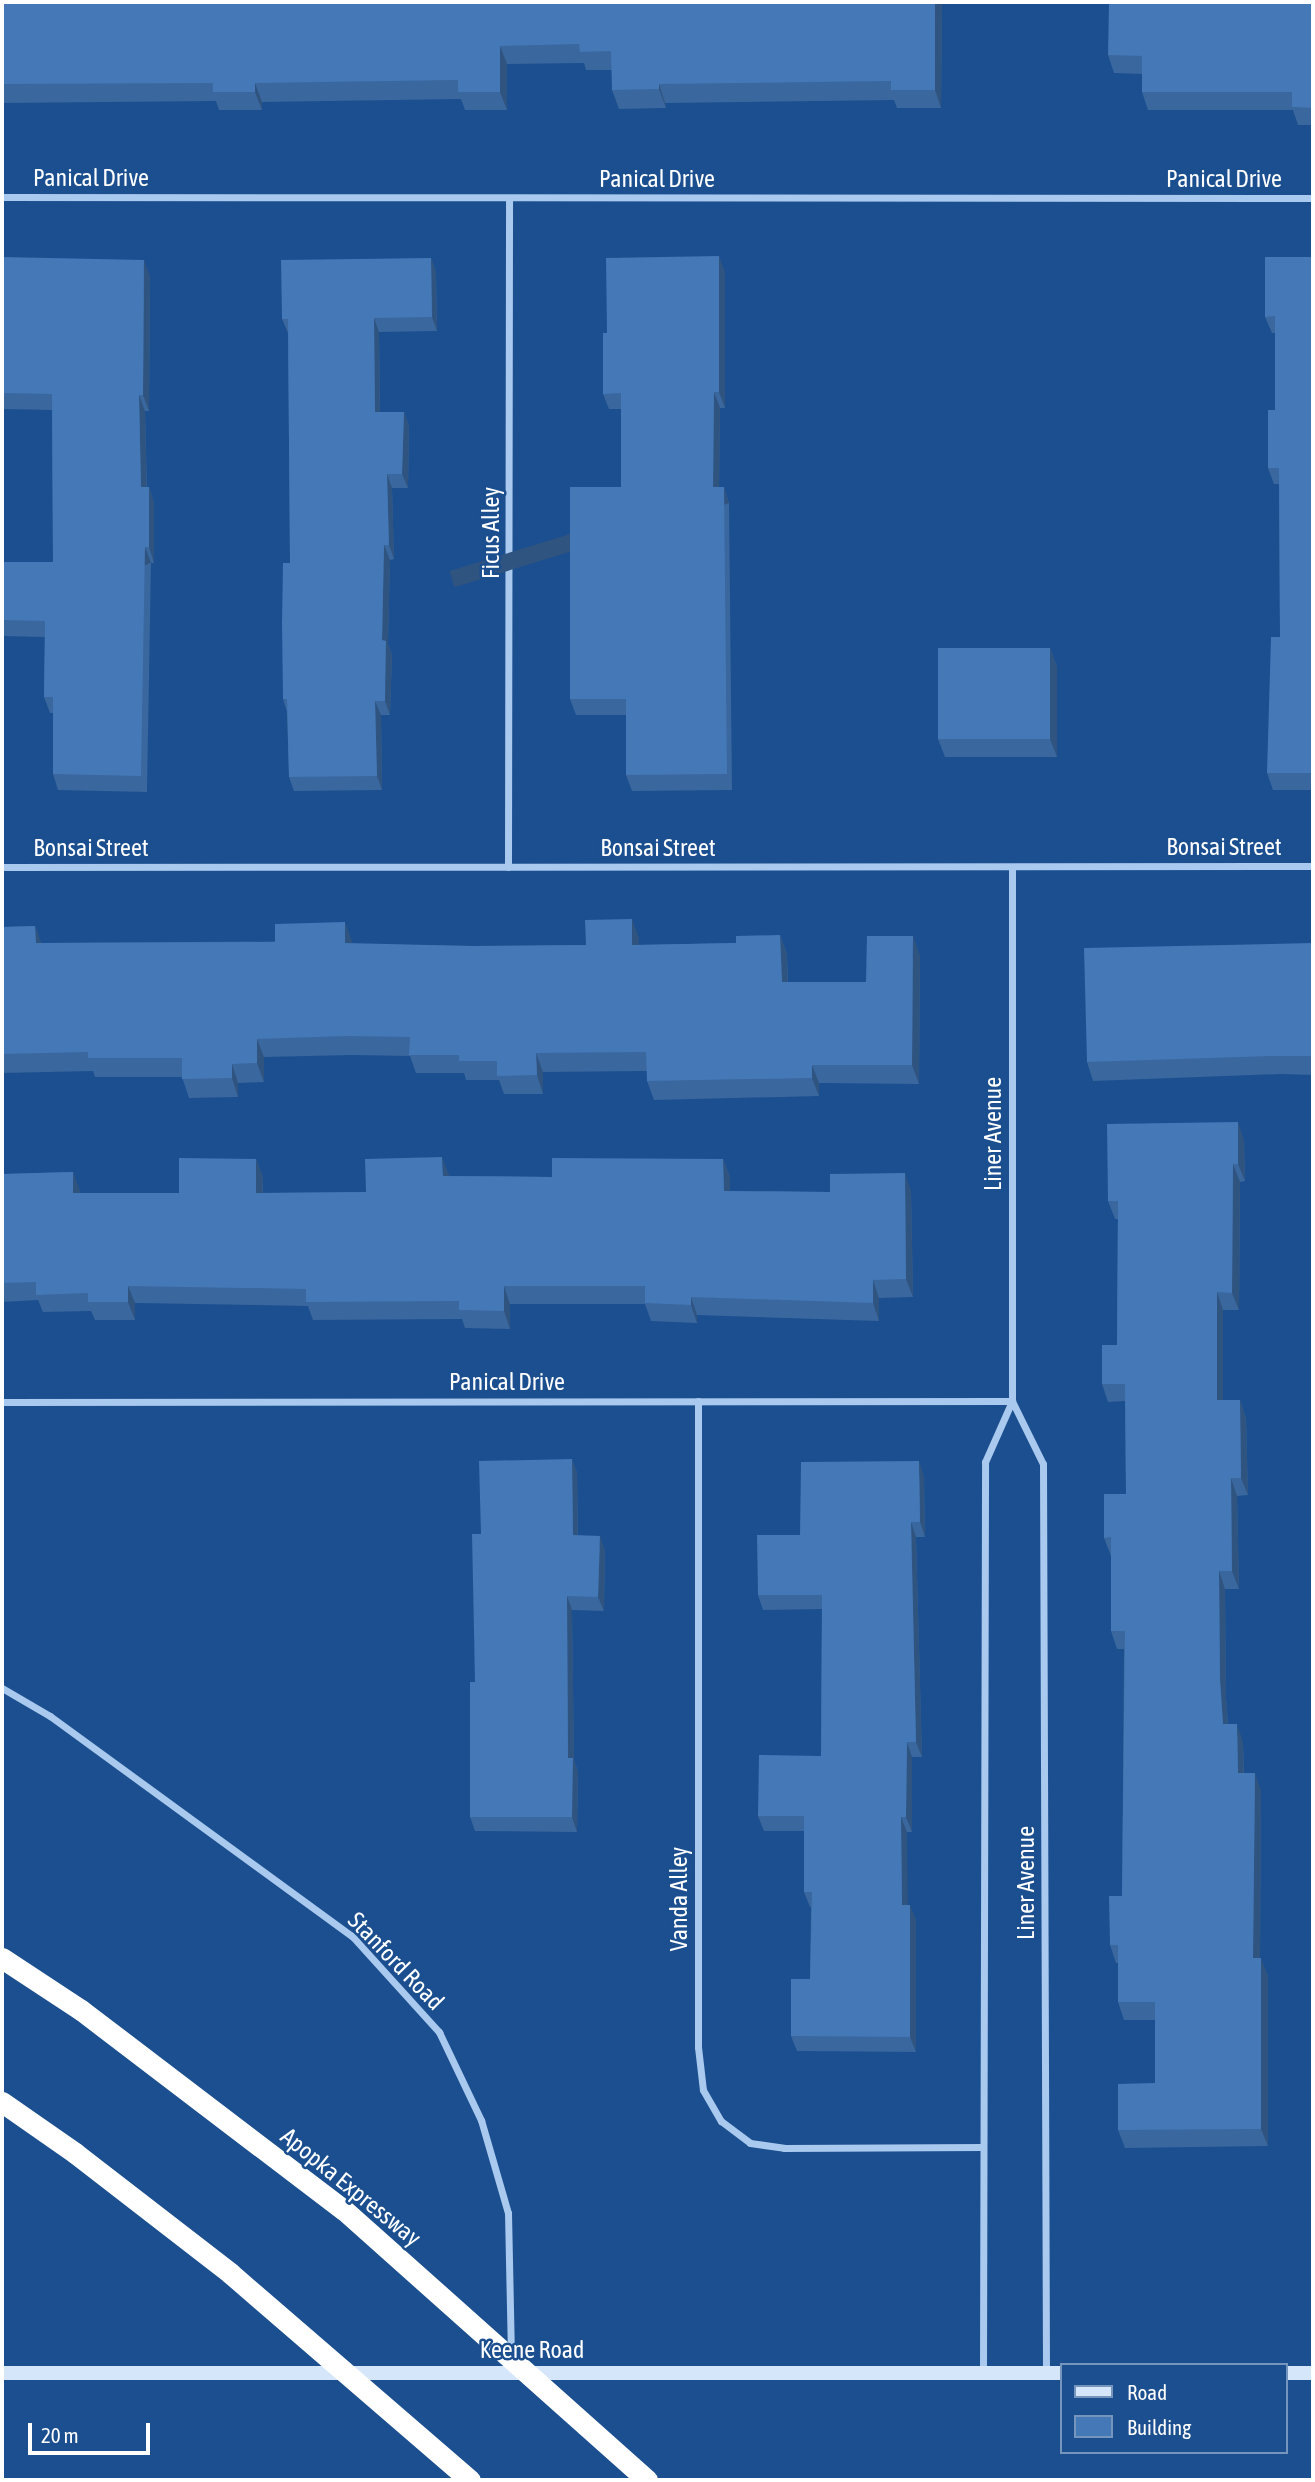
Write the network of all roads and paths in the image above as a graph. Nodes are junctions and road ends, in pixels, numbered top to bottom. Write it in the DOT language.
graph roads {
  1 [pos="2,197"];
  2 [pos="509,198"];
  3 [pos="1313,198"];
  4 [pos="1313,866"];
  5 [pos="2,867"];
  6 [pos="508,867"];
  7 [pos="1012,867"];
  8 [pos="698,1401"];
  9 [pos="1012,1401"];
  10 [pos="2,1402"];
  11 [pos="2,1688"];
  12 [pos="2,1958"];
  13 [pos="2,2102"];
  14 [pos="983,2147"];
  15 [pos="2,2373"];
  16 [pos="511,2373"];
  17 [pos="983,2373"];
  18 [pos="1046,2373"];
  19 [pos="1060,2373"];
  20 [pos="1287,2373"];
  21 [pos="1313,2373"];
  22 [pos="470,2480"];
  23 [pos="647,2480"];
  1 -- 2 [label="street, Panical Drive"];
  2 -- 3 [label="street, Panical Drive"];
  2 -- 6 [label="street, Ficus Alley"];
  4 -- 7 [label="street, Bonsai Street"];
  5 -- 6 [label="street, Bonsai Street"];
  6 -- 7 [label="street, Bonsai Street"];
  7 -- 9 [label="street, Liner Avenue"];
  8 -- 9 [label="street, Panical Drive"];
  8 -- 10 [label="street, Panical Drive"];
  8 -- 14 [label="street, Vanda Alley"];
  9 -- 14 [label="street, Liner Avenue"];
  9 -- 18 [label="street, Liner Avenue"];
  11 -- 16 [label="street, Stanford Road"];
  12 -- 23 [label="highway, Apopka Expressway, bridge"];
  13 -- 22 [label="highway, bridge"];
  14 -- 17 [label="street, Liner Avenue"];
  15 -- 16 [label="main road, Keene Road"];
  16 -- 17 [label="main road, Keene Road"];
  17 -- 18 [label="main road, Keene Road"];
  18 -- 19 [label="main road, Keene Road"];
  20 -- 21 [label="main road"];
}
